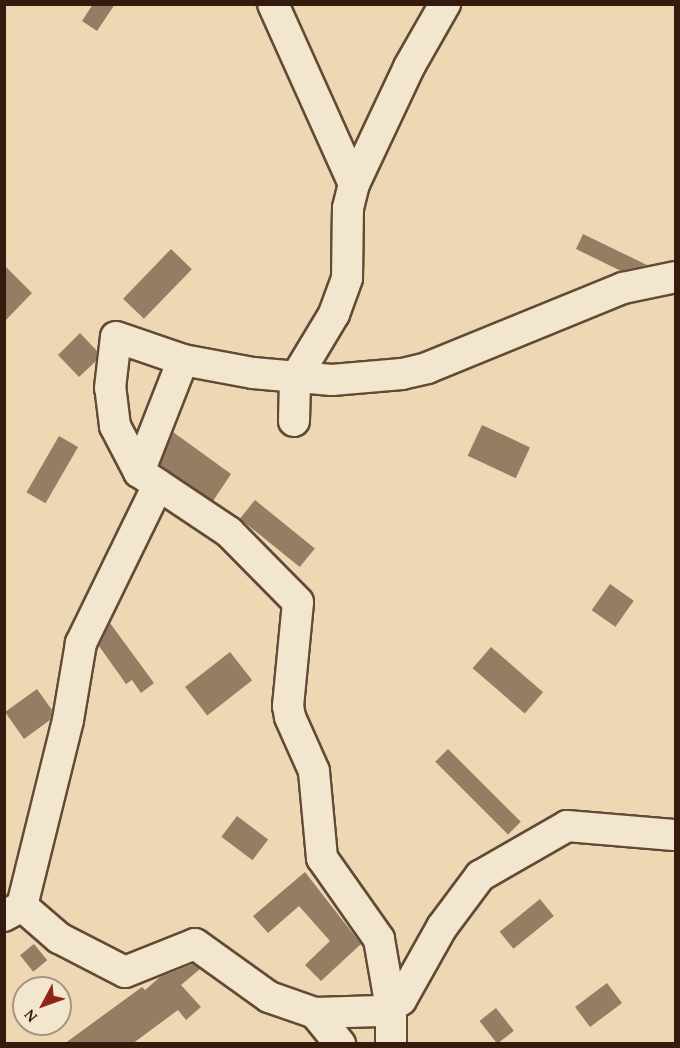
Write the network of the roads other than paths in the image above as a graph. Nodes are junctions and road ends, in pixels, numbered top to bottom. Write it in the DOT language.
graph roads {
  1 [pos="273,4"];
  2 [pos="445,4"];
  3 [pos="354,184"];
  4 [pos="675,277"];
  5 [pos="183,360"];
  6 [pos="295,378"];
  7 [pos="294,421"];
  8 [pos="148,479"];
  9 [pos="674,835"];
  10 [pos="14,911"];
  11 [pos="392,1008"];
  12 [pos="315,1013"];
  13 [pos="340,1044"];
  14 [pos="391,1044"];
  1 -- 3 [label="street"];
  2 -- 3 [label="street"];
  3 -- 6 [label="street"];
  4 -- 6 [label="street"];
  5 -- 6 [label="street"];
  5 -- 8 [label="street"];
  5 -- 8 [label="street"];
  6 -- 7 [label="street"];
  8 -- 10 [label="street"];
  8 -- 11 [label="street"];
  9 -- 11 [label="street"];
  10 -- 12 [label="street"];
  11 -- 12 [label="street"];
  11 -- 14 [label="street"];
  12 -- 13 [label="street"];
}
